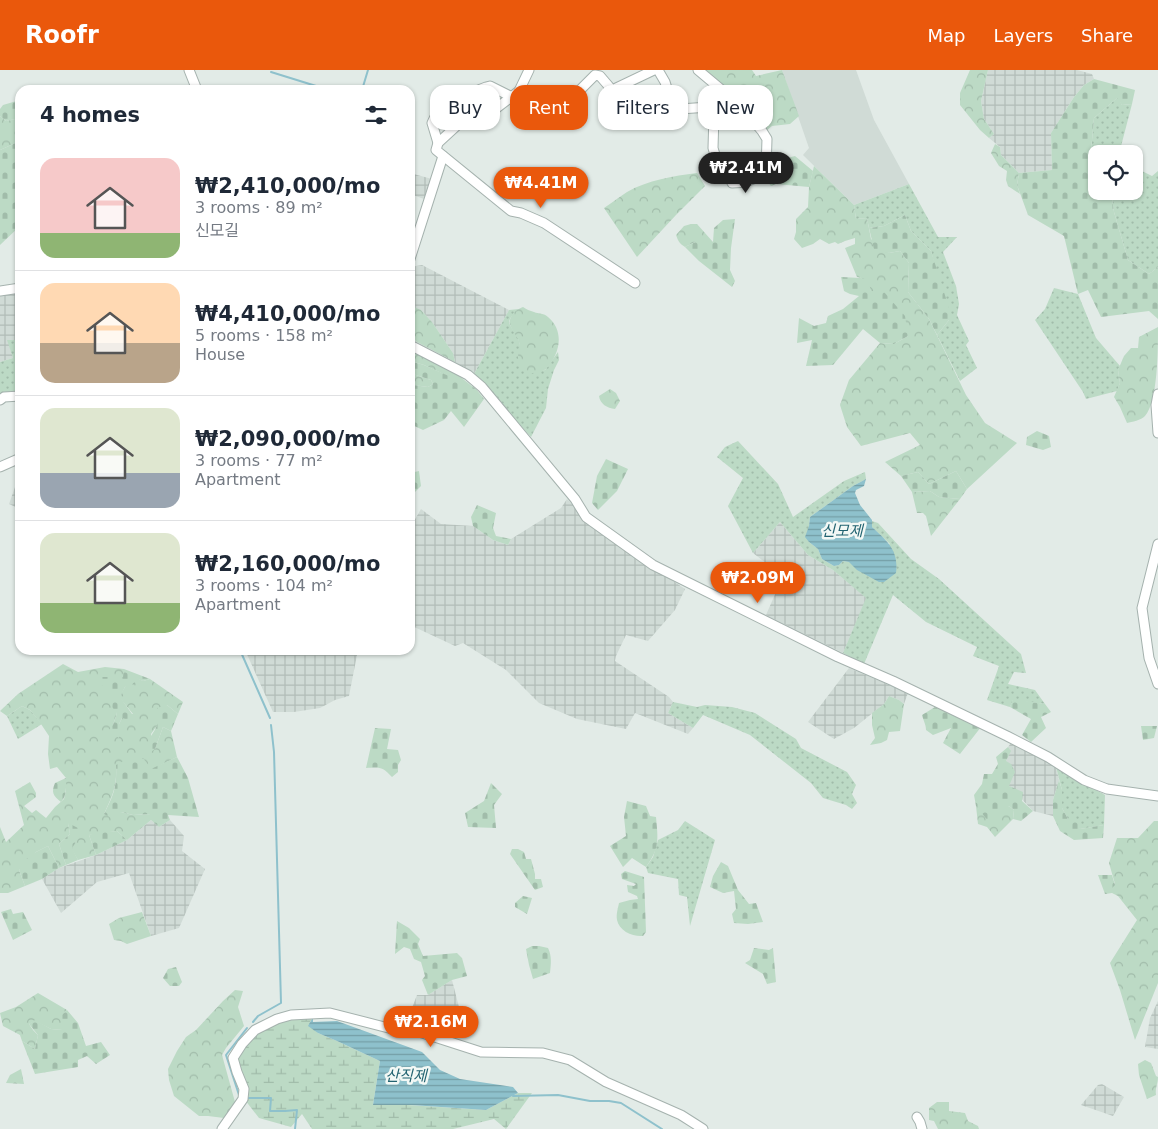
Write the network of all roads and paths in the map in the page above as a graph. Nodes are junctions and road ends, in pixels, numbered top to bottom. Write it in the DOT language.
graph roads {
  1 [pos="189,70"];
  2 [pos="530,70"];
  3 [pos="656,70"];
  4 [pos="698,70"];
  5 [pos="195,85"];
  6 [pos="521,85"];
  7 [pos="585,85"];
  8 [pos="716,85"];
  9 [pos="510,92"];
  10 [pos="510,98"];
  11 [pos="698,108"];
  12 [pos="714,130"];
  13 [pos="761,130"];
  14 [pos="439,149"];
  15 [pos="415,241"];
  16 [pos="635,283"];
  17 [pos="15,289"];
  18 [pos="0,291"];
  19 [pos="415,348"];
  20 [pos="1158,394"];
  21 [pos="15,396"];
  22 [pos="0,400"];
  23 [pos="1158,433"];
  24 [pos="15,460"];
  25 [pos="0,467"];
  26 [pos="1158,544"];
  27 [pos="1158,684"];
  28 [pos="1158,796"];
  29 [pos="917,1117"];
  30 [pos="222,1129"];
  31 [pos="703,1129"];
  32 [pos="922,1129"];
  1 -- 5 [label="street"];
  2 -- 6 [label="street"];
  3 -- 7 [label="street"];
  3 -- 11 [label="street"];
  4 -- 8 [label="street"];
  9 -- 14 [label="street"];
  10 -- 14 [label="street"];
  12 -- 13 [label="street"];
  14 -- 15 [label="street"];
  14 -- 16 [label="street"];
  17 -- 18 [label="street"];
  19 -- 28 [label="street"];
  20 -- 23 [label="street"];
  21 -- 22 [label="street"];
  24 -- 25 [label="street"];
  26 -- 27 [label="street"];
  29 -- 32 [label="street"];
  30 -- 31 [label="street"];
}
